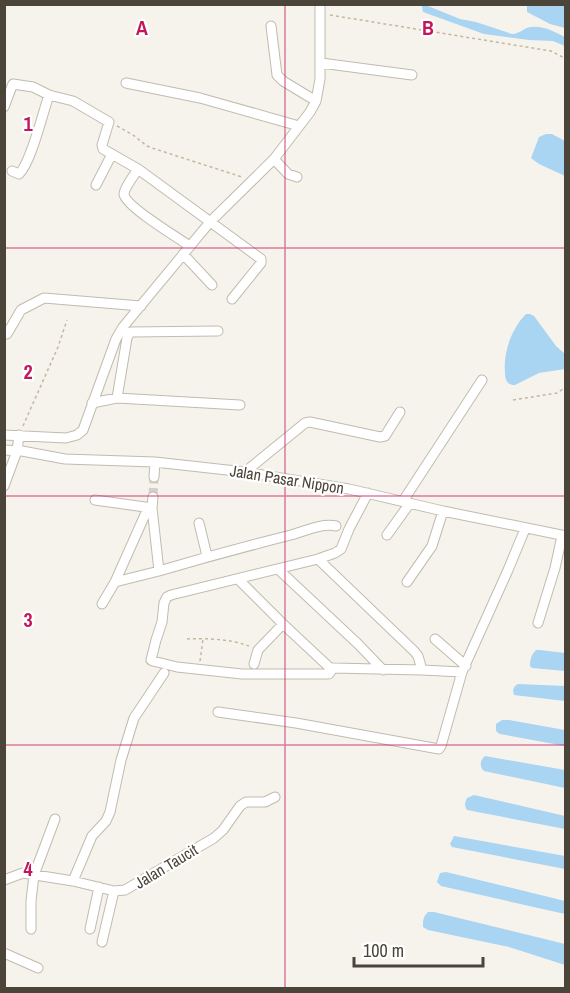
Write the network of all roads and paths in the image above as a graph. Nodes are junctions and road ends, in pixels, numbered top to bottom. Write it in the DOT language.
graph roads {
  1 [pos="320,9"];
  2 [pos="271,26"];
  3 [pos="566,59"];
  4 [pos="321,63"];
  5 [pos="412,75"];
  6 [pos="126,83"];
  7 [pos="49,95"];
  8 [pos="316,101"];
  9 [pos="4,107"];
  10 [pos="109,122"];
  11 [pos="299,126"];
  12 [pos="112,154"];
  13 [pos="274,159"];
  14 [pos="138,169"];
  15 [pos="12,171"];
  16 [pos="297,177"];
  17 [pos="252,180"];
  18 [pos="96,185"];
  19 [pos="210,222"];
  20 [pos="190,246"];
  21 [pos="183,254"];
  22 [pos="212,285"];
  23 [pos="232,299"];
  24 [pos="141,306"];
  25 [pos="67,320"];
  26 [pos="218,332"];
  27 [pos="7,334"];
  28 [pos="482,380"];
  29 [pos="566,387"];
  30 [pos="117,398"];
  31 [pos="513,400"];
  32 [pos="92,403"];
  33 [pos="240,405"];
  34 [pos="400,412"];
  35 [pos="4,435"];
  36 [pos="19,435"];
  37 [pos="4,450"];
  38 [pos="17,451"];
  39 [pos="156,462"];
  40 [pos="245,472"];
  41 [pos="154,477"];
  42 [pos="4,486"];
  43 [pos="368,493"];
  44 [pos="153,497"];
  45 [pos="95,501"];
  46 [pos="407,502"];
  47 [pos="150,508"];
  48 [pos="443,512"];
  49 [pos="198,523"];
  50 [pos="336,526"];
  51 [pos="525,528"];
  52 [pos="387,535"];
  53 [pos="564,536"];
  54 [pos="207,556"];
  55 [pos="318,559"];
  56 [pos="278,569"];
  57 [pos="159,571"];
  58 [pos="238,579"];
  59 [pos="115,582"];
  60 [pos="407,582"];
  61 [pos="102,604"];
  62 [pos="538,623"];
  63 [pos="283,624"];
  64 [pos="203,638"];
  65 [pos="187,639"];
  66 [pos="435,639"];
  67 [pos="258,650"];
  68 [pos="200,664"];
  69 [pos="254,664"];
  70 [pos="333,668"];
  71 [pos="464,669"];
  72 [pos="383,670"];
  73 [pos="422,670"];
  74 [pos="164,673"];
  75 [pos="218,712"];
  76 [pos="275,797"];
  77 [pos="55,819"];
  78 [pos="34,875"];
  79 [pos="4,880"];
  80 [pos="73,881"];
  81 [pos="99,887"];
  82 [pos="114,891"];
  83 [pos="31,929"];
  84 [pos="90,929"];
  85 [pos="102,942"];
  86 [pos="4,953"];
  87 [pos="38,968"];
  1 -- 3 [label="path"];
  1 -- 4 [label="street"];
  2 -- 8 [label="street"];
  4 -- 5 [label="street"];
  4 -- 8 [label="street"];
  6 -- 11 [label="street"];
  7 -- 9 [label="street"];
  7 -- 10 [label="street"];
  7 -- 15 [label="street"];
  8 -- 11 [label="street"];
  10 -- 12 [label="street"];
  10 -- 17 [label="path"];
  11 -- 13 [label="street"];
  12 -- 14 [label="street"];
  12 -- 18 [label="street"];
  13 -- 16 [label="street"];
  13 -- 17 [label="street"];
  14 -- 19 [label="street"];
  14 -- 20 [label="street"];
  17 -- 19 [label="street"];
  19 -- 20 [label="street"];
  19 -- 23 [label="street"];
  20 -- 21 [label="street"];
  21 -- 22 [label="street"];
  21 -- 24 [label="street"];
  24 -- 27 [label="street"];
  24 -- 32 [label="street"];
  25 -- 36 [label="path"];
  26 -- 30 [label="street"];
  28 -- 46 [label="street"];
  29 -- 31 [label="path"];
  30 -- 32 [label="street"];
  30 -- 33 [label="street"];
  32 -- 36 [label="street"];
  34 -- 40 [label="street"];
  35 -- 36 [label="street"];
  36 -- 38 [label="street"];
  37 -- 38 [label="street, Jalan Pasar Nippon"];
  38 -- 39 [label="street, Jalan Pasar Nippon"];
  38 -- 42 [label="street"];
  39 -- 40 [label="street, Jalan Pasar Nippon"];
  39 -- 41 [label="street"];
  40 -- 43 [label="street, Jalan Pasar Nippon"];
  43 -- 46 [label="street, Jalan Pasar Nippon"];
  43 -- 55 [label="street"];
  44 -- 47 [label="street"];
  45 -- 47 [label="street"];
  46 -- 48 [label="street, Jalan Pasar Nippon"];
  46 -- 52 [label="street"];
  47 -- 57 [label="street"];
  47 -- 59 [label="street"];
  48 -- 51 [label="street, Jalan Pasar Nippon"];
  48 -- 60 [label="street"];
  49 -- 54 [label="street"];
  50 -- 54 [label="street"];
  51 -- 53 [label="street, Jalan Pasar Nippon"];
  51 -- 71 [label="street"];
  53 -- 62 [label="street"];
  54 -- 57 [label="street"];
  55 -- 56 [label="street"];
  55 -- 73 [label="street"];
  56 -- 58 [label="street"];
  56 -- 72 [label="street"];
  57 -- 59 [label="street"];
  58 -- 63 [label="street"];
  58 -- 70 [label="street"];
  59 -- 61 [label="street"];
  63 -- 67 [label="street"];
  63 -- 70 [label="street"];
  64 -- 65 [label="path"];
  64 -- 67 [label="path"];
  64 -- 68 [label="path"];
  66 -- 71 [label="street"];
  67 -- 69 [label="street"];
  70 -- 72 [label="street"];
  71 -- 73 [label="street"];
  71 -- 75 [label="street"];
  72 -- 73 [label="street"];
  74 -- 80 [label="street"];
  76 -- 82 [label="street, Jalan Taucit"];
  77 -- 78 [label="street"];
  78 -- 79 [label="street, Jalan Taucit"];
  78 -- 80 [label="street, Jalan Taucit"];
  78 -- 83 [label="street"];
  80 -- 81 [label="street, Jalan Taucit"];
  81 -- 82 [label="street, Jalan Taucit"];
  81 -- 84 [label="street"];
  82 -- 85 [label="street"];
  86 -- 87 [label="street"];
}
